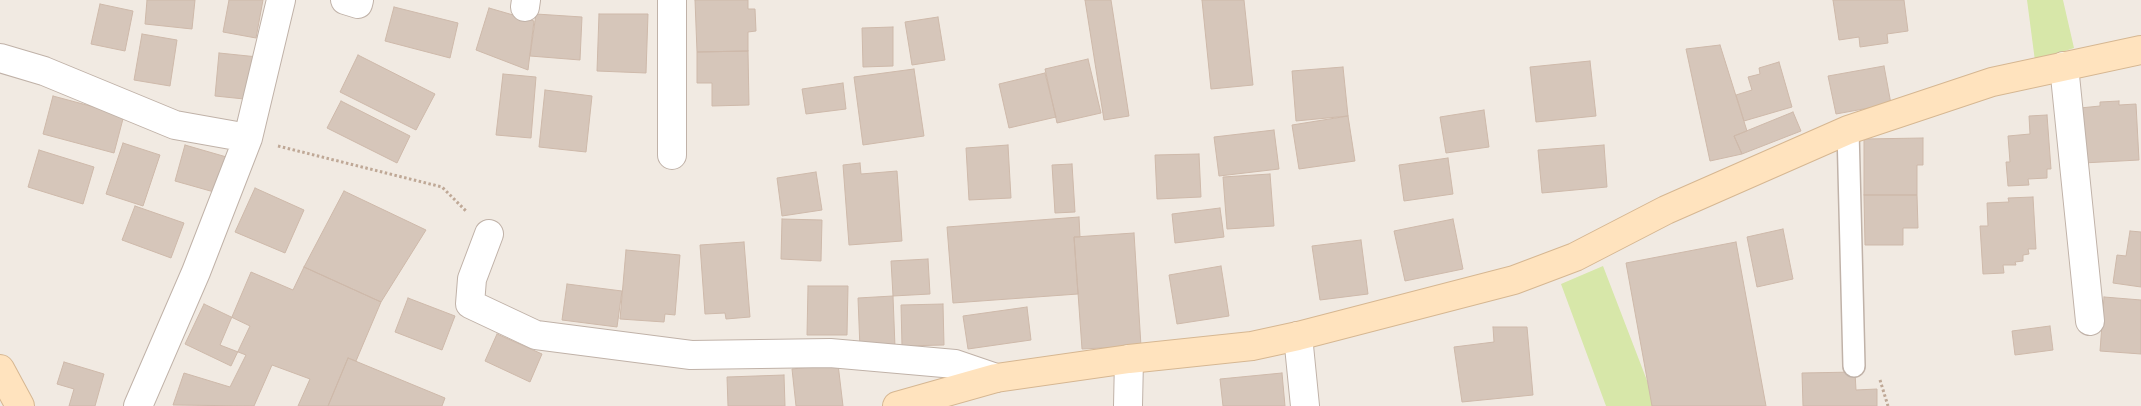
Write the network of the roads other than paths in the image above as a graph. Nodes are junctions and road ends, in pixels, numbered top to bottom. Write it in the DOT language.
graph roads {
  1 [pos="281,0"];
  2 [pos="346,0"];
  3 [pos="359,0"];
  4 [pos="672,0"];
  5 [pos="2141,50"];
  6 [pos="0,58"];
  7 [pos="2064,66"];
  8 [pos="1848,130"];
  9 [pos="248,138"];
  10 [pos="672,155"];
  11 [pos="489,234"];
  12 [pos="2090,320"];
  13 [pos="1298,336"];
  14 [pos="1129,359"];
  15 [pos="1854,366"];
  16 [pos="0,369"];
  17 [pos="996,378"];
  18 [pos="20,406"];
  19 [pos="138,406"];
  20 [pos="897,406"];
  21 [pos="1128,406"];
  22 [pos="1305,406"];
  1 -- 9 [label="street"];
  2 -- 3 [label="street"];
  4 -- 10 [label="street"];
  5 -- 7 [label="street"];
  6 -- 9 [label="street"];
  7 -- 8 [label="street"];
  7 -- 12 [label="street"];
  8 -- 13 [label="street"];
  8 -- 15 [label="lane"];
  9 -- 19 [label="street"];
  11 -- 17 [label="street"];
  13 -- 14 [label="street"];
  13 -- 22 [label="street"];
  14 -- 17 [label="street"];
  14 -- 21 [label="street"];
  16 -- 18 [label="street"];
  17 -- 20 [label="street"];
}
